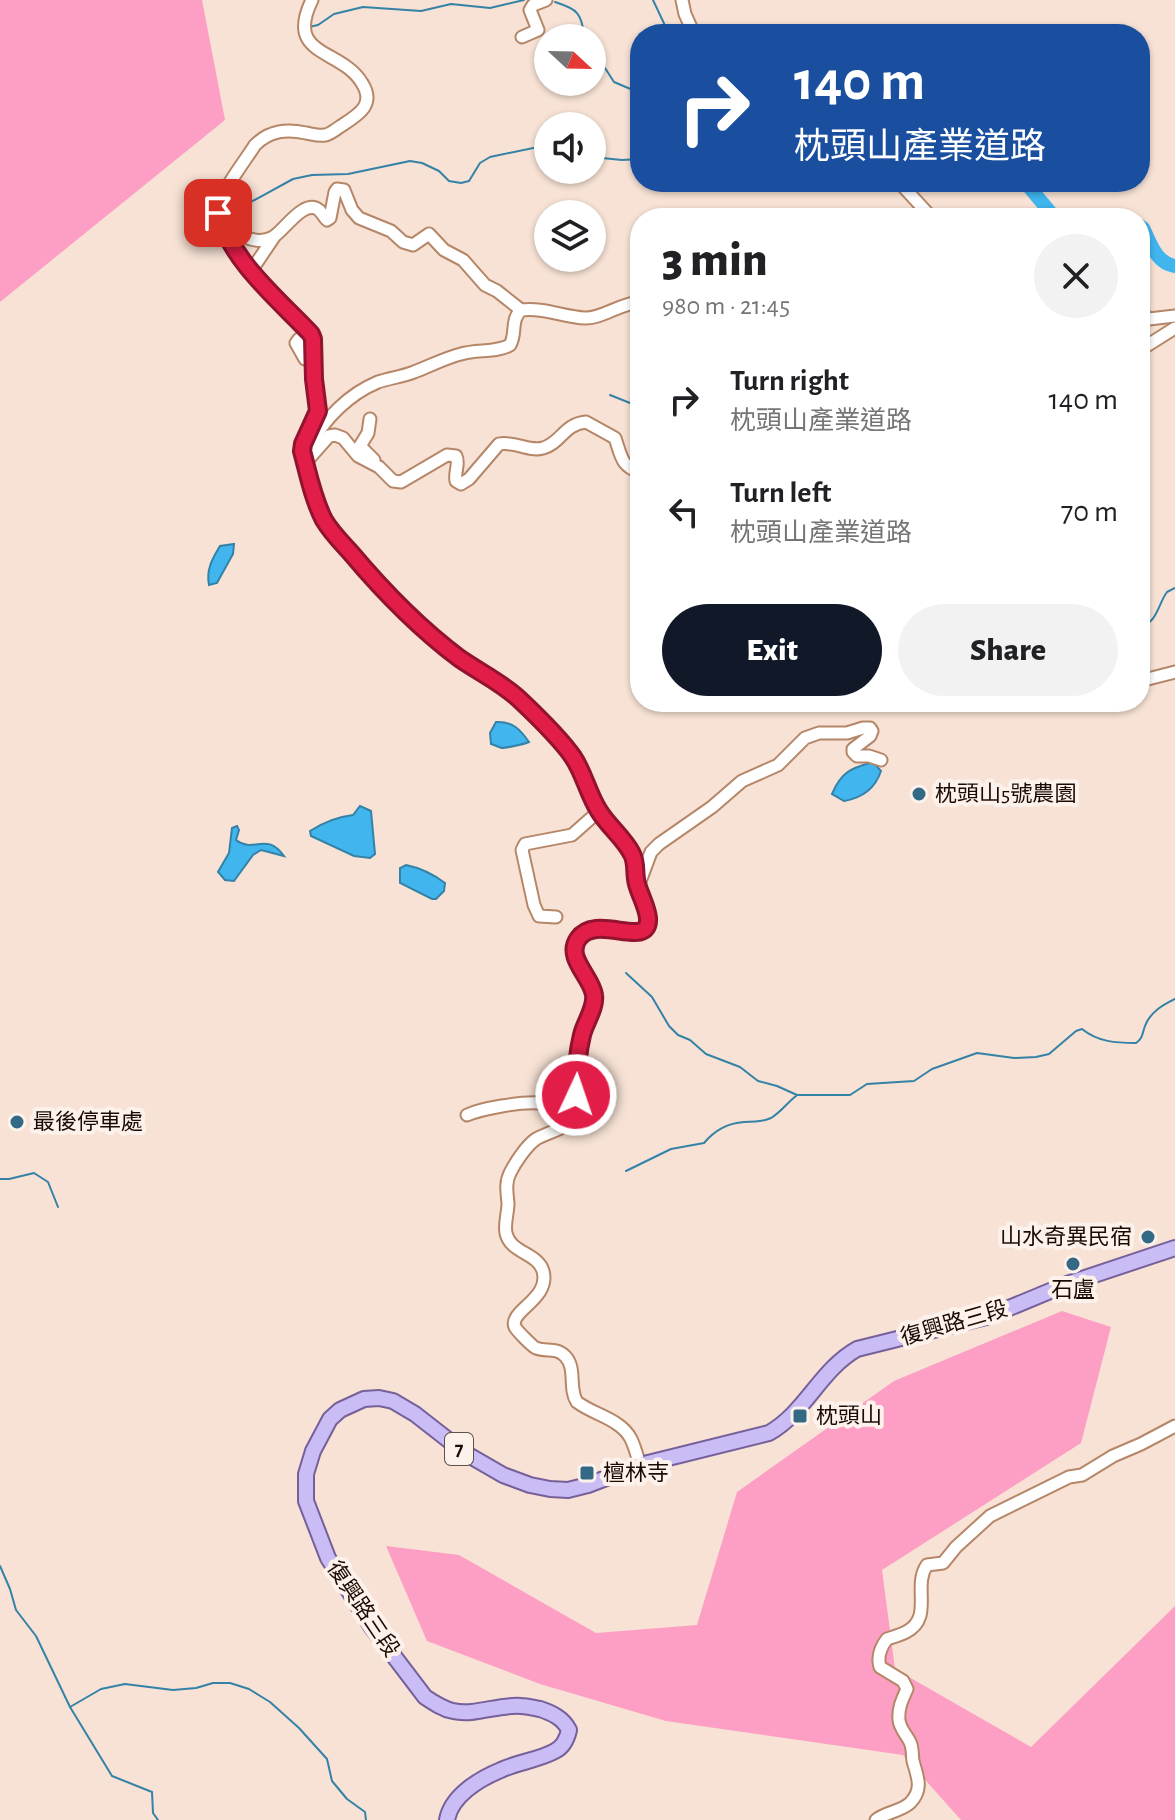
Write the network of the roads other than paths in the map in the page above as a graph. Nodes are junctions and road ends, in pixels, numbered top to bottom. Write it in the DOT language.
graph roads {
  1 [pos="312,0"];
  2 [pos="546,0"];
  3 [pos="682,0"];
  4 [pos="690,24"];
  5 [pos="522,37"];
  6 [pos="908,192"];
  7 [pos="923,208"];
  8 [pos="221,221"];
  9 [pos="274,237"];
  10 [pos="251,271"];
  11 [pos="630,304"];
  12 [pos="521,310"];
  13 [pos="1175,316"];
  14 [pos="1150,319"];
  15 [pos="1175,328"];
  16 [pos="314,343"];
  17 [pos="1150,344"];
  18 [pos="305,359"];
  19 [pos="370,419"];
  20 [pos="305,461"];
  21 [pos="379,467"];
  22 [pos="630,468"];
  23 [pos="1175,672"];
  24 [pos="1150,678"];
  25 [pos="881,760"];
  26 [pos="599,811"];
  27 [pos="638,886"];
  28 [pos="556,917"];
  29 [pos="467,1115"];
  30 [pos="574,1119"];
  31 [pos="1175,1248"];
  32 [pos="1175,1426"];
  33 [pos="640,1465"];
  34 [pos="447,1820"];
  35 [pos="876,1820"];
  1 -- 8 [label="street"];
  2 -- 5 [label="street"];
  3 -- 4 [label="street"];
  6 -- 7 [label="street"];
  8 -- 9 [label="street"];
  8 -- 10 [label="street"];
  9 -- 10 [label="street"];
  9 -- 12 [label="street"];
  10 -- 16 [label="street"];
  11 -- 12 [label="street"];
  12 -- 20 [label="street"];
  13 -- 14 [label="street"];
  15 -- 17 [label="street"];
  16 -- 18 [label="street"];
  16 -- 20 [label="street"];
  19 -- 21 [label="street"];
  20 -- 21 [label="street"];
  20 -- 26 [label="street"];
  21 -- 22 [label="street"];
  23 -- 24 [label="street"];
  25 -- 27 [label="street"];
  26 -- 27 [label="street"];
  26 -- 28 [label="street"];
  27 -- 30 [label="street"];
  29 -- 30 [label="street"];
  30 -- 33 [label="street"];
  31 -- 33 [label="main road, 復興路三段 / 7"];
  32 -- 35 [label="street"];
  33 -- 34 [label="main road, 復興路三段 / 7"];
}
